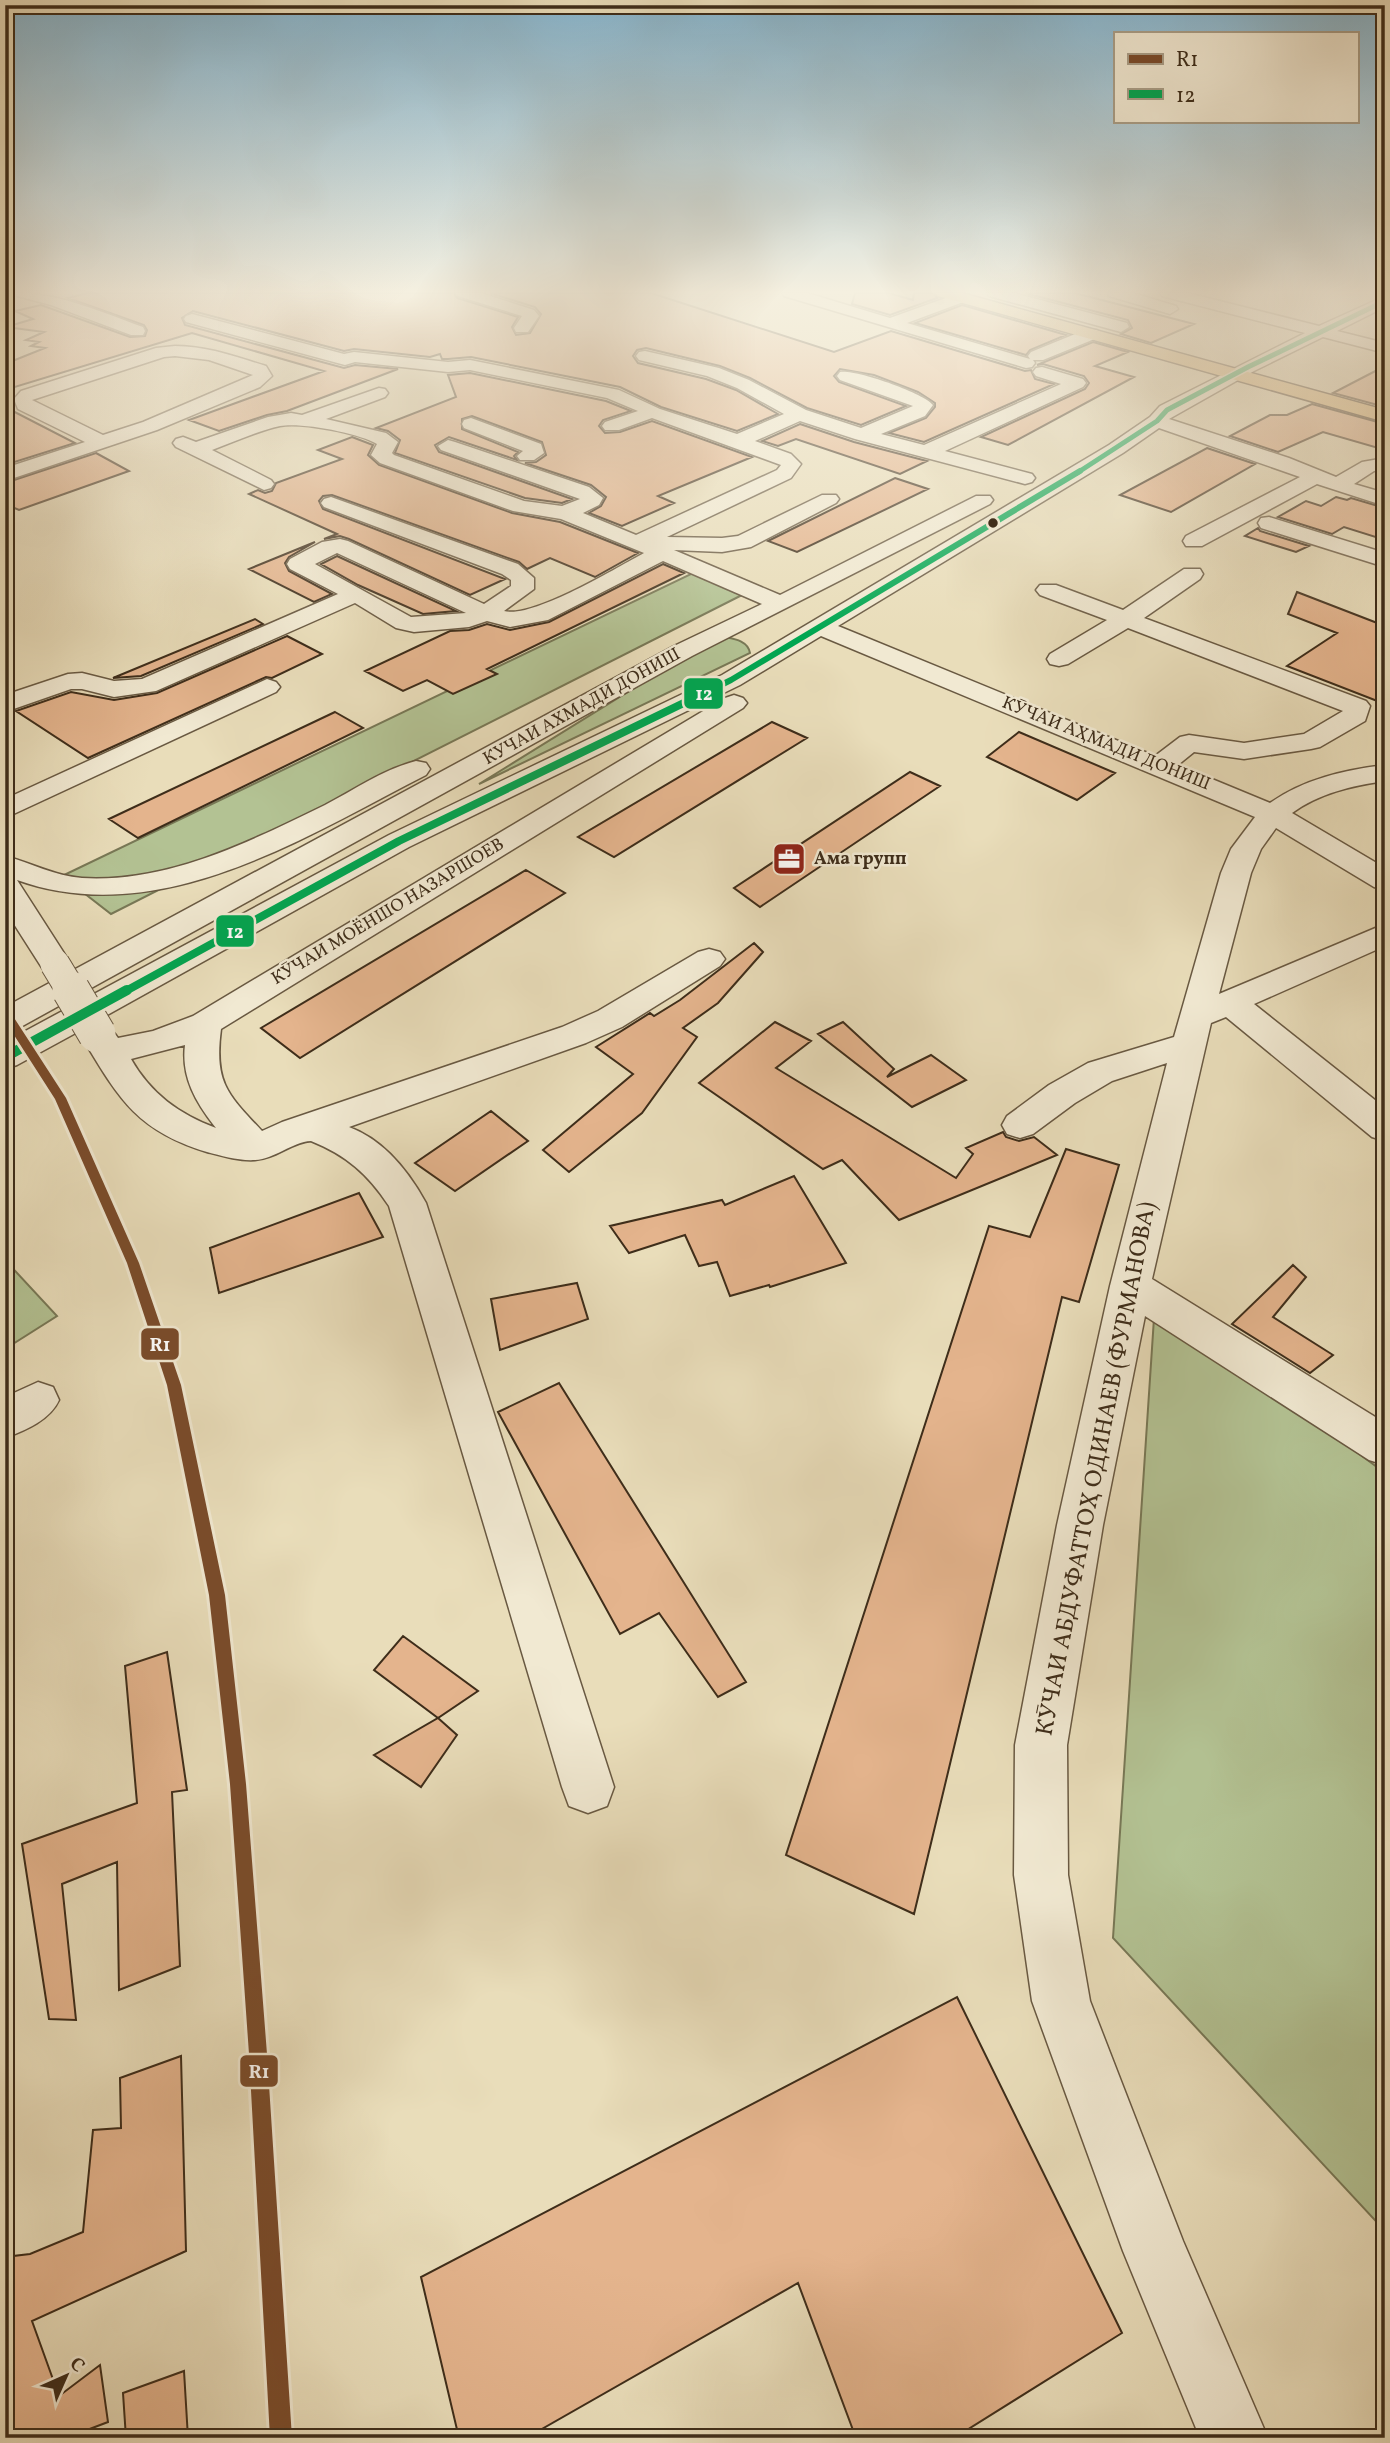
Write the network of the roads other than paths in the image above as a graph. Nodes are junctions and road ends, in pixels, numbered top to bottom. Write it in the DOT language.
graph roads {
  1 [pos="29,407"];
  2 [pos="196,407"];
  3 [pos="342,407"];
  4 [pos="647,407"];
  5 [pos="786,407"];
  6 [pos="922,407"];
  7 [pos="1024,407"];
  8 [pos="1178,407"];
  9 [pos="1356,407"];
  10 [pos="652,412"];
  11 [pos="799,414"];
  12 [pos="1162,416"];
  13 [pos="1385,416"];
  14 [pos="307,420"];
  15 [pos="471,424"];
  16 [pos="150,426"];
  17 [pos="612,426"];
  18 [pos="862,435"];
  19 [pos="738,441"];
  20 [pos="101,442"];
  21 [pos="448,446"];
  22 [pos="195,449"];
  23 [pos="928,451"];
  24 [pos="1385,464"];
  25 [pos="504,465"];
  26 [pos="5,475"];
  27 [pos="1317,475"];
  28 [pos="1025,478"];
  29 [pos="264,484"];
  30 [pos="1337,485"];
  31 [pos="829,499"];
  32 [pos="1385,500"];
  33 [pos="331,503"];
  34 [pos="565,513"];
  35 [pos="1269,523"];
  36 [pos="1194,541"];
  37 [pos="636,543"];
  38 [pos="662,553"];
  39 [pos="1385,560"];
  40 [pos="1192,574"];
  41 [pos="1048,590"];
  42 [pos="356,594"];
  43 [pos="782,604"];
  44 [pos="485,613"];
  45 [pos="1126,619"];
  46 [pos="813,629"];
  47 [pos="722,633"];
  48 [pos="683,651"];
  49 [pos="772,655"];
  50 [pos="1059,659"];
  51 [pos="267,687"];
  52 [pos="5,704"];
  53 [pos="603,741"];
  54 [pos="1160,765"];
  55 [pos="1385,773"];
  56 [pos="5,810"];
  57 [pos="1272,813"];
  58 [pos="533,823"];
  59 [pos="5,865"];
  60 [pos="1385,881"];
  61 [pos="5,885"];
  62 [pos="1385,934"];
  63 [pos="709,958"];
  64 [pos="5,1021"];
  65 [pos="1205,1021"];
  66 [pos="205,1024"];
  67 [pos="103,1042"];
  68 [pos="5,1057"];
  69 [pos="1020,1125"];
  70 [pos="309,1128"];
  71 [pos="1385,1128"];
  72 [pos="255,1147"];
  73 [pos="1130,1286"];
  74 [pos="1385,1446"];
  75 [pos="588,1787"];
  76 [pos="1234,2438"];
  1 -- 20 [label="street"];
  2 -- 16 [label="street"];
  3 -- 14 [label="street"];
  4 -- 10 [label="street"];
  5 -- 11 [label="street"];
  6 -- 18 [label="street"];
  7 -- 23 [label="street"];
  8 -- 12 [label="street"];
  9 -- 13 [label="highway"];
  10 -- 17 [label="street"];
  10 -- 19 [label="street"];
  11 -- 18 [label="street"];
  11 -- 19 [label="street"];
  12 -- 27 [label="street"];
  12 -- 28 [label="street, КУЧАИ АХМАДИ ДОНИШ"];
  12 -- 46 [label="street"];
  14 -- 22 [label="street"];
  14 -- 34 [label="street"];
  15 -- 25 [label="street"];
  16 -- 20 [label="street"];
  16 -- 22 [label="street"];
  18 -- 23 [label="street"];
  19 -- 37 [label="street"];
  20 -- 26 [label="street"];
  21 -- 25 [label="street"];
  22 -- 29 [label="street"];
  23 -- 28 [label="street"];
  24 -- 30 [label="street"];
  25 -- 34 [label="street"];
  27 -- 30 [label="street"];
  27 -- 36 [label="street"];
  28 -- 43 [label="street, КУЧАИ АХМАДИ ДОНИШ"];
  30 -- 32 [label="street"];
  31 -- 37 [label="street"];
  33 -- 44 [label="street"];
  34 -- 37 [label="street"];
  35 -- 39 [label="street"];
  37 -- 38 [label="street"];
  38 -- 43 [label="street"];
  38 -- 44 [label="street"];
  40 -- 45 [label="street"];
  41 -- 45 [label="street"];
  42 -- 44 [label="street"];
  42 -- 44 [label="street"];
  42 -- 52 [label="street"];
  43 -- 47 [label="street, КУЧАИ АХМАДИ ДОНИШ"];
  45 -- 50 [label="street"];
  45 -- 54 [label="street"];
  46 -- 49 [label="street"];
  46 -- 54 [label="street, КӮЧАИ АҲМАДИ ДОНИШ"];
  46 -- 58 [label="street, КӮЧАИ МОЁНШО НАЗАРШОЕВ"];
  47 -- 48 [label="street, КУЧАИ АХМАДИ ДОНИШ"];
  47 -- 49 [label="street"];
  48 -- 59 [label="street"];
  48 -- 64 [label="street, КУЧАИ АХМАДИ ДОНИШ"];
  49 -- 53 [label="street"];
  51 -- 56 [label="street"];
  53 -- 58 [label="street"];
  53 -- 68 [label="street"];
  54 -- 57 [label="street, КӮЧАИ АҲМАДИ ДОНИШ"];
  55 -- 57 [label="street, КӮЧАИ АБДУФАТТОҲ ОДИНАЕВ (ФУРМАНОВА)"];
  57 -- 60 [label="street, КӮЧАИ АҲМАДИ ДОНИШ"];
  57 -- 65 [label="street, КӮЧАИ АБДУФАТТОҲ ОДИНАЕВ (ФУРМАНОВА)"];
  58 -- 66 [label="street, КӮЧАИ МОЁНШО НАЗАРШОЕВ"];
  61 -- 67 [label="street, bridge"];
  62 -- 65 [label="street"];
  63 -- 70 [label="street"];
  65 -- 69 [label="street"];
  65 -- 71 [label="street"];
  65 -- 73 [label="street, КӮЧАИ АБДУФАТТОҲ ОДИНАЕВ (ФУРМАНОВА)"];
  66 -- 67 [label="street, КӮЧАИ МОЁНШО НАЗАРШОЕВ"];
  66 -- 72 [label="street"];
  67 -- 72 [label="street"];
  70 -- 72 [label="street"];
  70 -- 75 [label="street"];
  73 -- 74 [label="street"];
  73 -- 76 [label="street, КӮЧАИ АБДУФАТТОҲ ОДИНАЕВ (ФУРМАНОВА)"];
}
